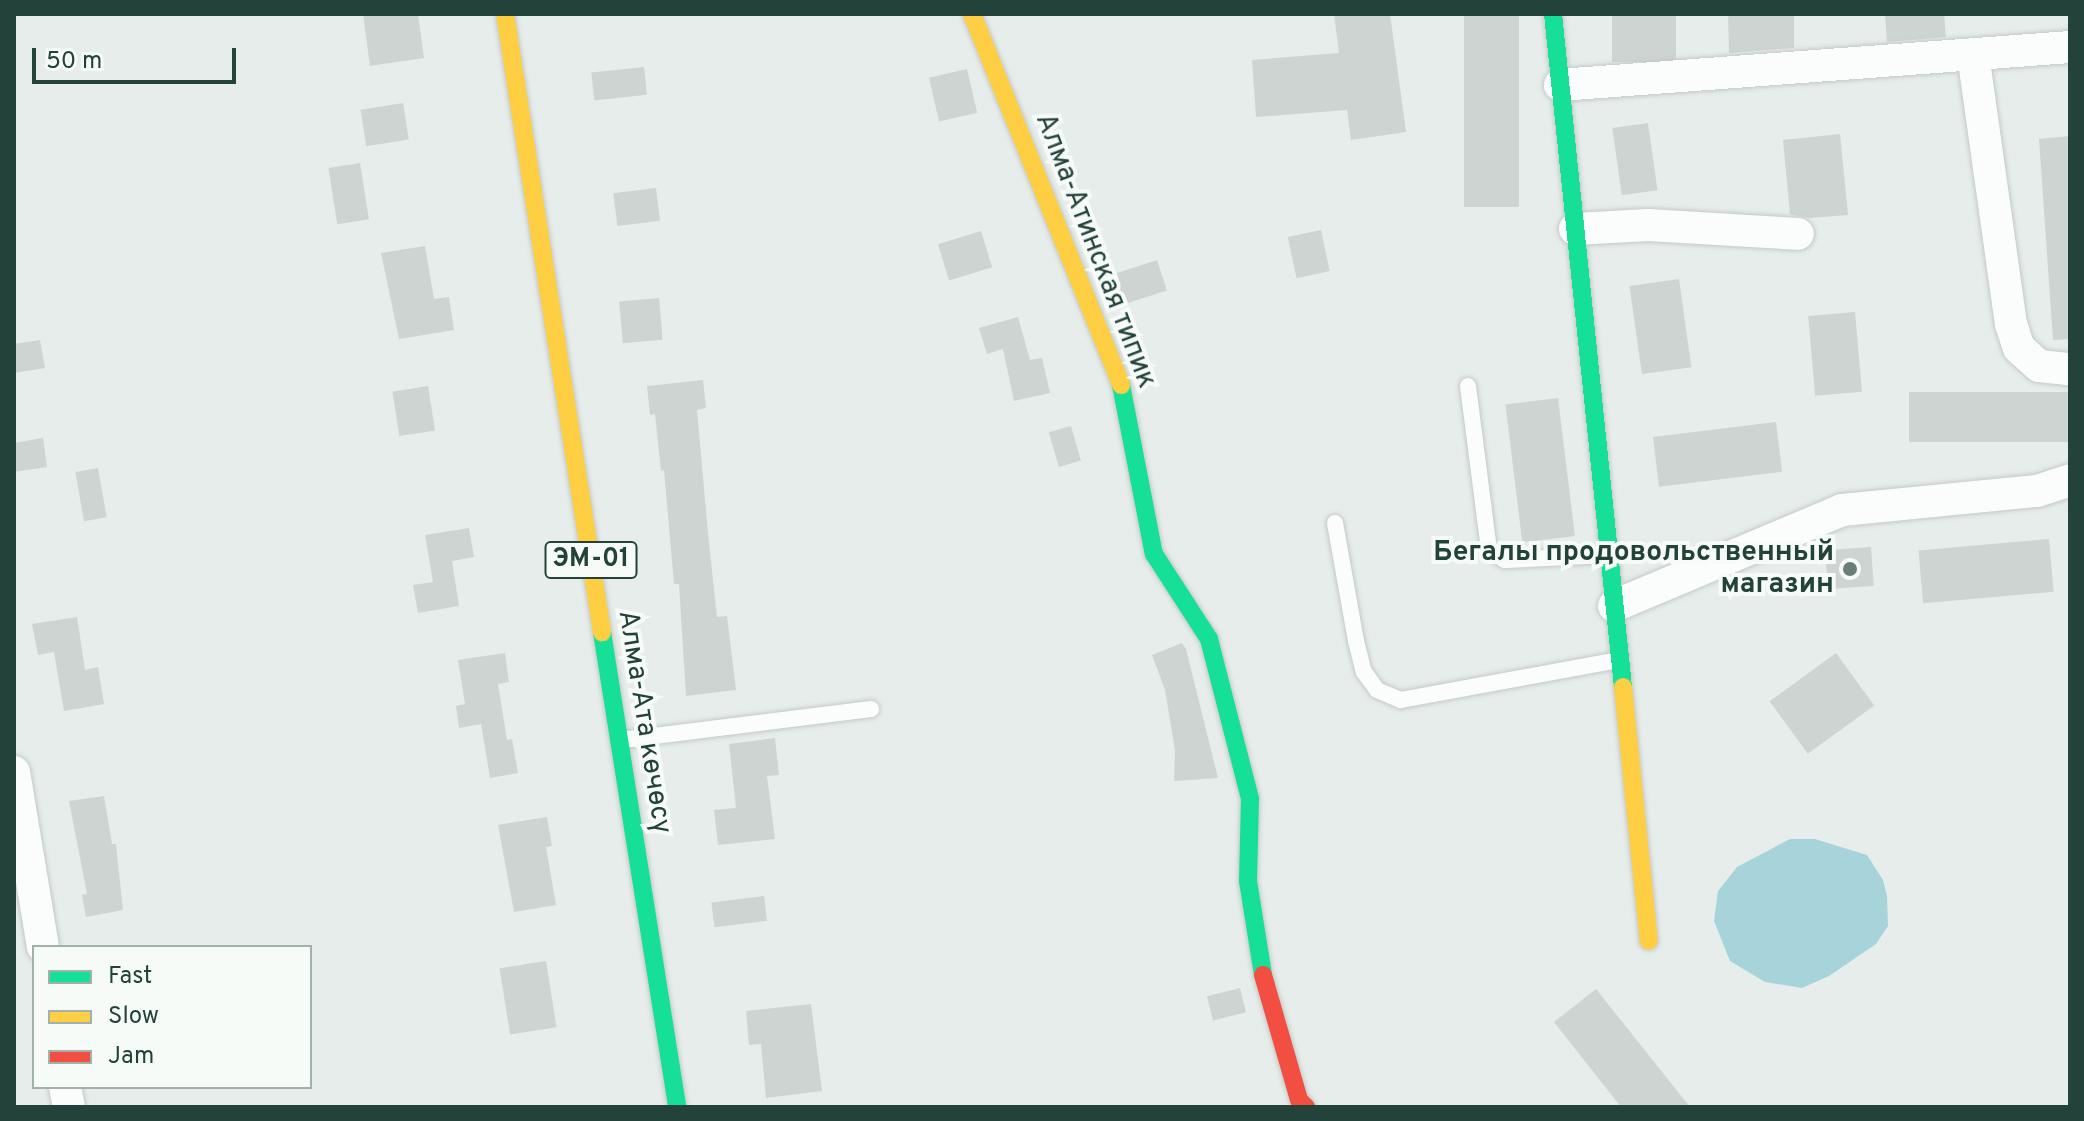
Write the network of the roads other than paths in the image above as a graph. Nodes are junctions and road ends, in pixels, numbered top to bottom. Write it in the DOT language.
graph roads {
  1 [pos="505,14"];
  2 [pos="972,14"];
  3 [pos="1553,14"];
  4 [pos="2070,47"];
  5 [pos="1973,54"];
  6 [pos="1560,85"];
  7 [pos="1575,229"];
  8 [pos="1798,234"];
  9 [pos="2070,369"];
  10 [pos="1468,386"];
  11 [pos="2070,480"];
  12 [pos="1335,523"];
  13 [pos="1609,555"];
  14 [pos="1614,606"];
  15 [pos="1620,659"];
  16 [pos="871,709"];
  17 [pos="619,740"];
  18 [pos="14,772"];
  19 [pos="1649,941"];
  20 [pos="43,945"];
  21 [pos="677,1107"];
  22 [pos="1306,1107"];
  1 -- 17 [label="main road, Алма-Ата көчөсү / ЭМ-01"];
  2 -- 22 [label="main road, Алма-Атинская типик"];
  3 -- 6 [label="main road"];
  4 -- 5 [label="street"];
  5 -- 6 [label="street"];
  5 -- 9 [label="street"];
  6 -- 7 [label="main road"];
  7 -- 8 [label="street"];
  7 -- 13 [label="main road"];
  10 -- 13 [label="lane"];
  11 -- 14 [label="street"];
  12 -- 15 [label="lane"];
  13 -- 14 [label="main road"];
  14 -- 15 [label="main road"];
  15 -- 19 [label="main road"];
  16 -- 17 [label="lane"];
  17 -- 21 [label="main road, Алма-Ата көчөсү / ЭМ-01"];
  18 -- 20 [label="street"];
}
